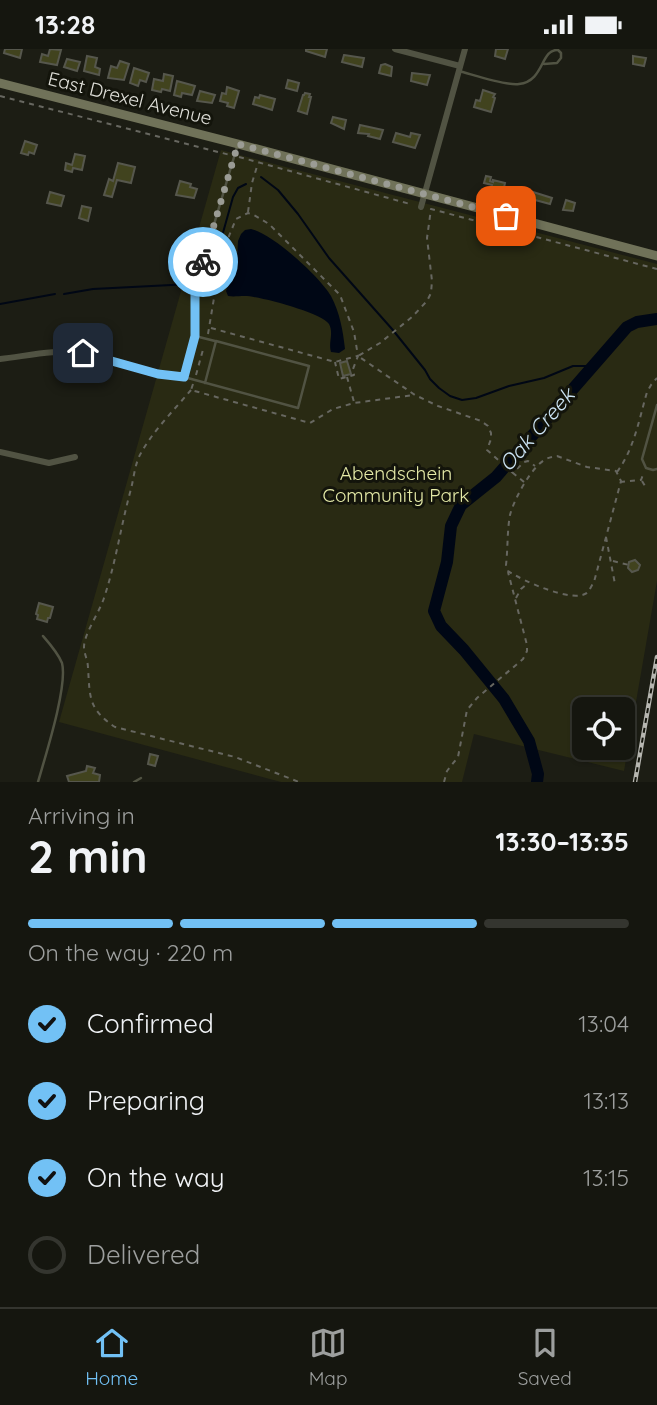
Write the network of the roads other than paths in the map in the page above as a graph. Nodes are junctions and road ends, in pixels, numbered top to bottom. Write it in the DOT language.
graph roads {
  1 [pos="395,49"];
  2 [pos="465,49"];
  3 [pos="544,64"];
  4 [pos="460,69"];
  5 [pos="0,83"];
  6 [pos="238,144"];
  7 [pos="425,194"];
  8 [pos="421,207"];
  9 [pos="657,256"];
  10 [pos="195,336"];
  11 [pos="216,341"];
  12 [pos="0,359"];
  13 [pos="184,377"];
  14 [pos="205,383"];
  15 [pos="657,405"];
  16 [pos="0,451"];
  17 [pos="75,457"];
  18 [pos="657,469"];
  19 [pos="43,636"];
  20 [pos="141,778"];
  21 [pos="38,782"];
  22 [pos="134,782"];
  1 -- 4 [label="street"];
  2 -- 4 [label="street"];
  3 -- 3 [label="lane"];
  3 -- 4 [label="lane"];
  4 -- 7 [label="street"];
  5 -- 6 [label="street, East Drexel Avenue"];
  6 -- 7 [label="street, East Drexel Avenue"];
  6 -- 10 [label="lane"];
  7 -- 8 [label="street"];
  7 -- 9 [label="street, East Drexel Avenue"];
  10 -- 11 [label="lane"];
  10 -- 13 [label="lane"];
  11 -- 14 [label="lane"];
  11 -- 14 [label="lane"];
  12 -- 13 [label="street"];
  13 -- 14 [label="lane"];
  15 -- 18 [label="lane"];
  16 -- 17 [label="street"];
  19 -- 21 [label="lane"];
  20 -- 22 [label="lane"];
}
